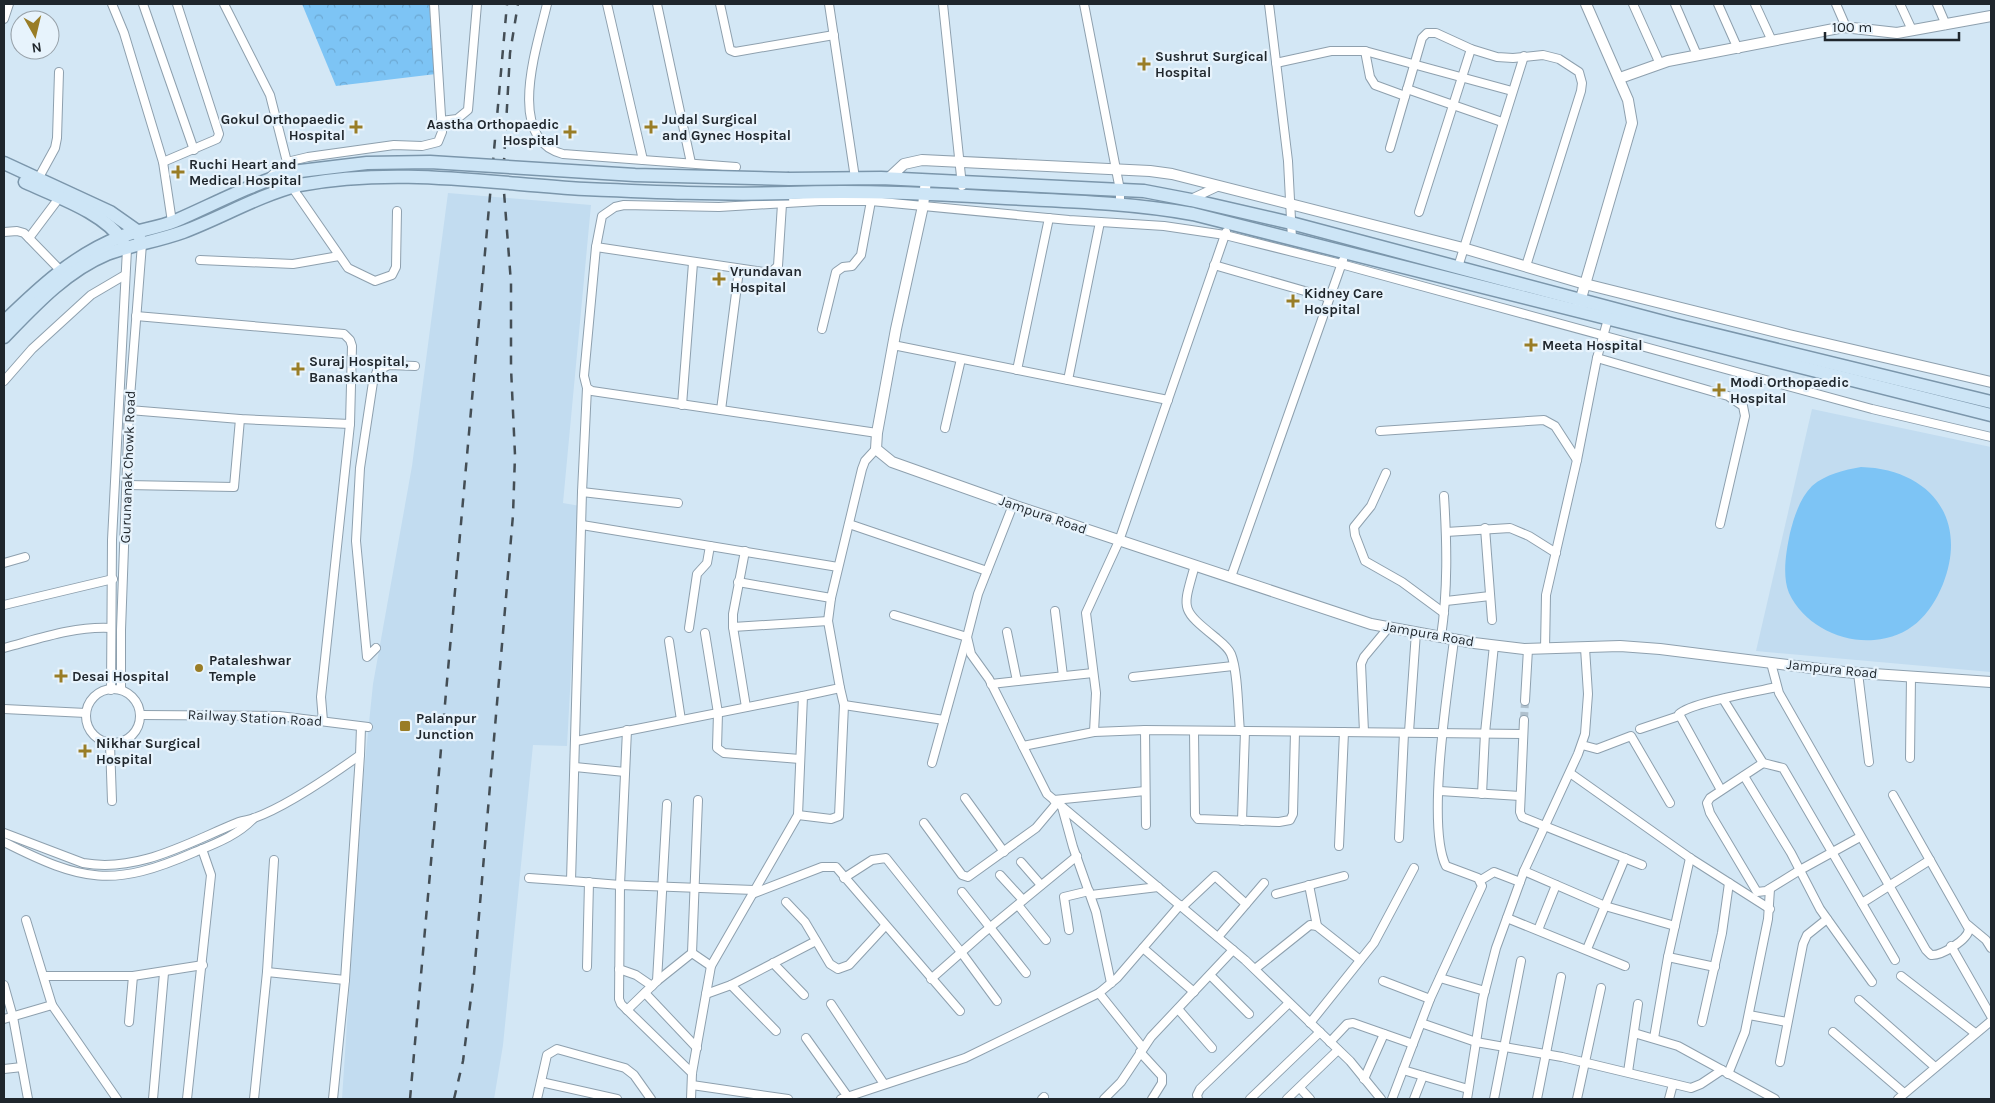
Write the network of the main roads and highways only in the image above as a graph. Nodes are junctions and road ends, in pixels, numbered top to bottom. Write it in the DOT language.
graph roads {
  1 [pos="4,163"];
  2 [pos="4,171"];
  3 [pos="962,189"];
  4 [pos="137,231"];
  5 [pos="120,237"];
  6 [pos="142,244"];
  7 [pos="127,248"];
  8 [pos="1579,305"];
  9 [pos="4,322"];
  10 [pos="4,337"];
  11 [pos="1991,402"];
  12 [pos="1991,415"];
  1 -- 4 [label="main road"];
  2 -- 5 [label="main road"];
  3 -- 4 [label="main road, bridge"];
  3 -- 6 [label="main road, bridge"];
  3 -- 8 [label="main road"];
  3 -- 8 [label="main road"];
  4 -- 5 [label="main road"];
  4 -- 6 [label="main road"];
  5 -- 7 [label="main road"];
  5 -- 9 [label="main road"];
  6 -- 7 [label="main road"];
  7 -- 10 [label="main road"];
  8 -- 11 [label="main road"];
  8 -- 12 [label="main road"];
}
